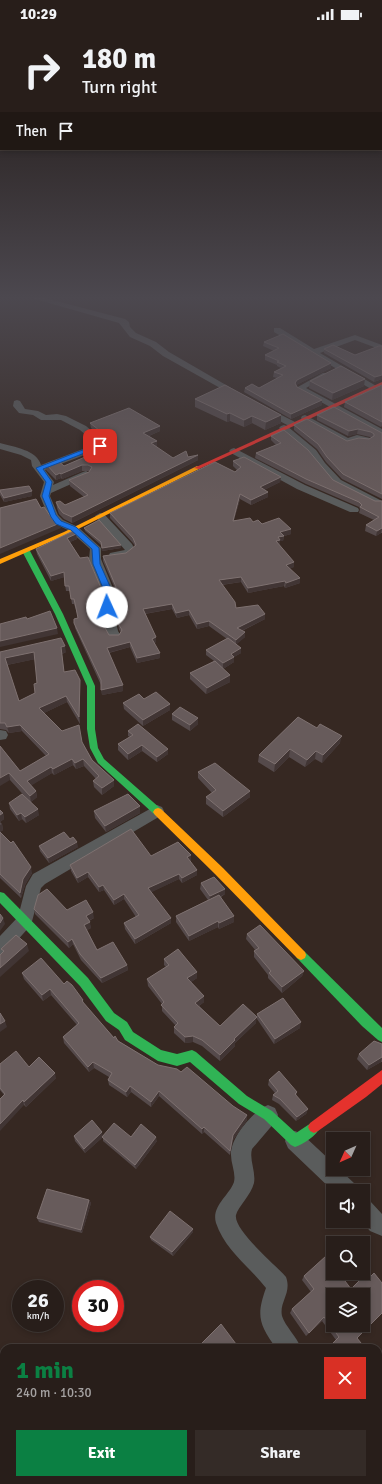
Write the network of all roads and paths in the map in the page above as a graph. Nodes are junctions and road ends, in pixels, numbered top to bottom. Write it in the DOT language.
graph roads {
  1 [pos="186,365"];
  2 [pos="335,365"];
  3 [pos="340,368"];
  4 [pos="378,385"];
  5 [pos="18,403"];
  6 [pos="333,406"];
  7 [pos="305,418"];
  8 [pos="288,426"];
  9 [pos="382,433"];
  10 [pos="367,440"];
  11 [pos="0,446"];
  12 [pos="234,451"];
  13 [pos="213,460"];
  14 [pos="39,468"];
  15 [pos="227,468"];
  16 [pos="86,474"];
  17 [pos="42,497"];
  18 [pos="379,503"];
  19 [pos="354,510"];
  20 [pos="100,516"];
  21 [pos="70,530"];
  22 [pos="26,551"];
  23 [pos="96,557"];
  24 [pos="0,562"];
  25 [pos="115,636"];
  26 [pos="69,637"];
  27 [pos="54,641"];
  28 [pos="157,811"];
  29 [pos="0,896"];
  30 [pos="25,920"];
  31 [pos="0,948"];
  32 [pos="382,1036"];
  33 [pos="382,1076"];
  34 [pos="268,1115"];
  35 [pos="295,1141"];
  36 [pos="341,1184"];
  37 [pos="370,1216"];
  38 [pos="382,1225"];
  39 [pos="287,1344"];
  1 -- 8 [label="street"];
  2 -- 3 [label="street"];
  3 -- 4 [label="street"];
  3 -- 6 [label="street"];
  4 -- 6 [label="street"];
  5 -- 14 [label="street"];
  6 -- 7 [label="street"];
  6 -- 9 [label="street"];
  7 -- 8 [label="street"];
  7 -- 10 [label="street"];
  8 -- 12 [label="street"];
  8 -- 18 [label="street"];
  11 -- 14 [label="street"];
  12 -- 13 [label="street"];
  12 -- 19 [label="street"];
  13 -- 15 [label="street"];
  13 -- 20 [label="street"];
  14 -- 17 [label="street"];
  16 -- 17 [label="street"];
  17 -- 21 [label="street"];
  20 -- 21 [label="street"];
  20 -- 23 [label="street"];
  21 -- 22 [label="street"];
  21 -- 23 [label="street"];
  22 -- 24 [label="street"];
  22 -- 26 [label="street"];
  23 -- 25 [label="street"];
  26 -- 27 [label="street"];
  26 -- 28 [label="street"];
  28 -- 30 [label="street"];
  28 -- 32 [label="street"];
  29 -- 30 [label="street"];
  30 -- 31 [label="street"];
  30 -- 34 [label="street"];
  33 -- 35 [label="street"];
  34 -- 35 [label="street"];
  34 -- 39 [label="street"];
  35 -- 36 [label="street"];
  37 -- 38 [label="street"];
}
